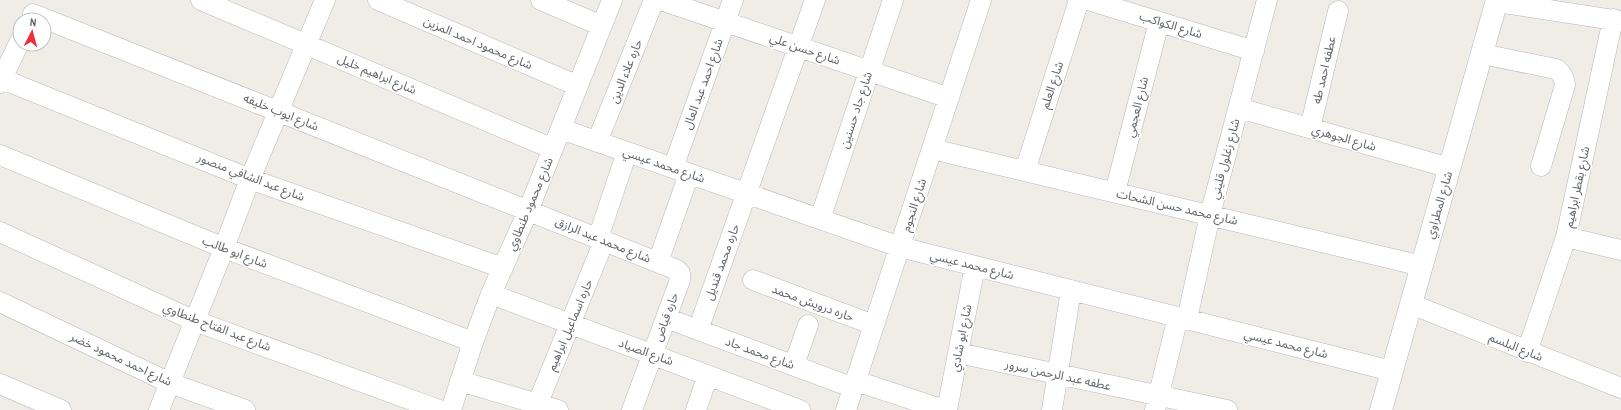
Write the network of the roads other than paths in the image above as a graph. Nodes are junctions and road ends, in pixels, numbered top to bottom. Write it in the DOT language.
graph roads {
  1 [pos="201,0"];
  2 [pos="325,0"];
  3 [pos="378,0"];
  4 [pos="541,0"];
  5 [pos="612,0"];
  6 [pos="654,0"];
  7 [pos="661,0"];
  8 [pos="733,0"];
  9 [pos="815,0"];
  10 [pos="893,0"];
  11 [pos="981,0"];
  12 [pos="1079,0"];
  13 [pos="1088,0"];
  14 [pos="1267,0"];
  15 [pos="1497,1"];
  16 [pos="34,8"];
  17 [pos="1338,11"];
  18 [pos="1617,20"];
  19 [pos="725,22"];
  20 [pos="1159,22"];
  21 [pos="602,26"];
  22 [pos="307,44"];
  23 [pos="798,47"];
  24 [pos="1254,51"];
  25 [pos="15,52"];
  26 [pos="1482,54"];
  27 [pos="869,71"];
  28 [pos="1,81"];
  29 [pos="578,86"];
  30 [pos="949,98"];
  31 [pos="1239,108"];
  32 [pos="280,112"];
  33 [pos="1310,128"];
  34 [pos="561,129"];
  35 [pos="598,142"];
  36 [pos="553,149"];
  37 [pos="932,149"];
  38 [pos="627,152"];
  39 [pos="0,155"];
  40 [pos="1541,166"];
  41 [pos="1450,168"];
  42 [pos="681,171"];
  43 [pos="1025,171"];
  44 [pos="250,179"];
  45 [pos="1115,192"];
  46 [pos="746,194"];
  47 [pos="528,211"];
  48 [pos="1210,215"];
  49 [pos="820,220"];
  50 [pos="0,232"];
  51 [pos="1566,237"];
  52 [pos="601,240"];
  53 [pos="900,247"];
  54 [pos="224,248"];
  55 [pos="1621,250"];
  56 [pos="658,262"];
  57 [pos="975,266"];
  58 [pos="1422,266"];
  59 [pos="503,268"];
  60 [pos="677,270"];
  61 [pos="753,280"];
  62 [pos="1071,290"];
  63 [pos="491,294"];
  64 [pos="0,302"];
  65 [pos="1411,304"];
  66 [pos="666,318"];
  67 [pos="1182,318"];
  68 [pos="195,321"];
  69 [pos="571,324"];
  70 [pos="808,325"];
  71 [pos="874,325"];
  72 [pos="698,330"];
  73 [pos="473,342"];
  74 [pos="1527,352"];
  75 [pos="958,353"];
  76 [pos="652,354"];
  77 [pos="794,365"];
  78 [pos="1392,371"];
  79 [pos="708,375"];
  80 [pos="1058,375"];
  81 [pos="460,381"];
  82 [pos="170,383"];
  83 [pos="0,384"];
  84 [pos="855,384"];
  85 [pos="1621,388"];
  86 [pos="1157,403"];
  87 [pos="536,407"];
  88 [pos="61,410"];
  89 [pos="159,410"];
  90 [pos="245,410"];
  91 [pos="439,410"];
  92 [pos="451,410"];
  93 [pos="558,410"];
  94 [pos="632,410"];
  95 [pos="696,410"];
  96 [pos="800,410"];
  97 [pos="846,410"];
  98 [pos="946,410"];
  99 [pos="1052,410"];
  100 [pos="1228,410"];
  101 [pos="1381,410"];
  1 -- 22 [label="street, شارع ابراهيم خليل"];
  2 -- 22 [label="street"];
  3 -- 29 [label="street, شارع محمود احمد المزين"];
  4 -- 21 [label="street"];
  5 -- 21 [label="street, شارع محمود طنطاوي"];
  6 -- 35 [label="street, حاره علاء الدين"];
  7 -- 19 [label="street, شارع حسن علي"];
  8 -- 19 [label="street, شارع احمد عبد العال"];
  9 -- 23 [label="street, حاره محمد قنديل"];
  10 -- 27 [label="street, شارع جاد حسنين"];
  11 -- 30 [label="street, شارع النجوم"];
  12 -- 43 [label="street, شارع العلم"];
  13 -- 20 [label="street, شارع الكواكب"];
  14 -- 24 [label="street, شارع زغلول قليني"];
  15 -- 18 [label="street"];
  15 -- 26 [label="street, شارع المطراوي"];
  16 -- 32 [label="street, شارع ايوب خليفه"];
  17 -- 33 [label="street, عطفه احمد طه"];
  18 -- 51 [label="street, شارع بقطر ابراهيم"];
  19 -- 23 [label="street, شارع حسن علي"];
  19 -- 42 [label="street, شارع احمد عبد العال"];
  20 -- 24 [label="street, شارع الكواكب"];
  20 -- 45 [label="street, شارع العجمي"];
  21 -- 29 [label="street, شارع محمود طنطاوي"];
  22 -- 32 [label="street"];
  22 -- 36 [label="street, شارع ابراهيم خليل"];
  23 -- 27 [label="street, شارع حسن علي"];
  23 -- 46 [label="street, حاره محمد قنديل"];
  24 -- 31 [label="street, شارع زغلول قليني"];
  25 -- 28 [label="street"];
  26 -- 40 [label="street"];
  26 -- 41 [label="street, شارع المطراوي"];
  27 -- 30 [label="street, شارع حسن علي"];
  27 -- 49 [label="street, شارع جاد حسنين"];
  28 -- 44 [label="street, شارع عبد الشافي منصور"];
  29 -- 34 [label="street, شارع محمود طنطاوي"];
  30 -- 37 [label="street, شارع النجوم"];
  31 -- 33 [label="street, شارع الجوهري"];
  31 -- 48 [label="street, شارع زغلول قليني"];
  32 -- 44 [label="street"];
  32 -- 47 [label="street, شارع ايوب خليفه"];
  33 -- 41 [label="street, شارع الجوهري"];
  34 -- 35 [label="street, شارع محمد عيسي"];
  34 -- 36 [label="street, شارع محمود طنطاوي"];
  35 -- 38 [label="street, شارع محمد عيسي"];
  36 -- 47 [label="street, شارع محمود طنطاوي"];
  37 -- 43 [label="street, شارع محمد حسن الشحات"];
  37 -- 53 [label="street, شارع النجوم"];
  38 -- 42 [label="street, شارع محمد عيسي"];
  38 -- 52 [label="street, حاره اسماعيل ابراهيم"];
  39 -- 54 [label="street, شارع ابو طالب"];
  41 -- 58 [label="street, شارع المطراوي"];
  42 -- 46 [label="street, شارع محمد عيسي"];
  42 -- 56 [label="street, شارع احمد عبد العال"];
  43 -- 45 [label="street, شارع محمد حسن الشحات"];
  44 -- 54 [label="street"];
  44 -- 59 [label="street, شارع عبد الشافي منصور"];
  45 -- 48 [label="street, شارع محمد حسن الشحات"];
  46 -- 49 [label="street, شارع محمد عيسي"];
  46 -- 72 [label="street, حاره محمد قنديل"];
  47 -- 52 [label="street, شارع محمد عبد الرازق"];
  47 -- 59 [label="street, شارع محمود طنطاوي"];
  48 -- 58 [label="street, شارع محمد حسن الشحات"];
  48 -- 67 [label="street, شارع زغلول قليني"];
  49 -- 53 [label="street, شارع محمد عيسي"];
  50 -- 68 [label="street, شارع عبد الفتاح طنطاوي"];
  51 -- 55 [label="street"];
  51 -- 74 [label="street, شارع بقطر ابراهيم"];
  52 -- 56 [label="street, شارع محمد عبد الرازق"];
  52 -- 69 [label="street, حاره اسماعيل ابراهيم"];
  53 -- 57 [label="street, شارع محمد عيسي"];
  53 -- 71 [label="street, شارع النجوم"];
  54 -- 68 [label="street"];
  54 -- 73 [label="street, شارع ابو طالب"];
  56 -- 60 [label="street, شارع محمد عبد الرازق"];
  57 -- 62 [label="street, شارع محمد عيسي"];
  57 -- 75 [label="street, شارع ابو شادي"];
  58 -- 65 [label="street, شارع المطراوي"];
  59 -- 63 [label="street, شارع محمود طنطاوي"];
  60 -- 66 [label="street, حاره فياض"];
  61 -- 71 [label="street, حاره درويش محمد"];
  62 -- 67 [label="street, شارع محمد عيسي"];
  62 -- 80 [label="street"];
  63 -- 69 [label="street, شارع الصياد"];
  63 -- 73 [label="street, شارع محمود طنطاوي"];
  64 -- 82 [label="street, شارع احمد محمود خضر"];
  65 -- 74 [label="street, شارع البلسم"];
  65 -- 78 [label="street, شارع المطراوي"];
  66 -- 72 [label="street, شارع محمد جاد"];
  66 -- 76 [label="street, حاره فياض"];
  67 -- 78 [label="street, شارع محمد عيسي"];
  67 -- 86 [label="street, شارع زغلول قليني"];
  68 -- 82 [label="street"];
  68 -- 91 [label="street, شارع عبد الفتاح طنطاوي"];
  69 -- 76 [label="street, شارع الصياد"];
  69 -- 87 [label="street, حاره اسماعيل ابراهيم"];
  70 -- 77 [label="street"];
  71 -- 84 [label="street, شارع النجوم"];
  72 -- 77 [label="street, شارع محمد جاد"];
  73 -- 81 [label="street, شارع محمود طنطاوي"];
  74 -- 85 [label="street, شارع البلسم"];
  75 -- 80 [label="street, عطفه عبد الرحمن سرور"];
  75 -- 98 [label="street, شارع ابو شادي"];
  76 -- 79 [label="street, شارع الصياد"];
  76 -- 94 [label="street, حاره فياض"];
  77 -- 84 [label="street, شارع محمد جاد"];
  78 -- 101 [label="street, شارع المطراوي"];
  79 -- 95 [label="street"];
  79 -- 96 [label="street, شارع الصياد"];
  80 -- 86 [label="street, عطفه عبد الرحمن سرور"];
  80 -- 99 [label="street"];
  81 -- 87 [label="street"];
  81 -- 92 [label="street, شارع محمود طنطاوي"];
  82 -- 89 [label="street"];
  82 -- 90 [label="street, شارع احمد محمود خضر"];
  83 -- 88 [label="street"];
  84 -- 97 [label="street, شارع النجوم"];
  84 -- 98 [label="street, شارع محمد جاد"];
  86 -- 100 [label="street, عطفه عبد الرحمن سرور"];
  87 -- 93 [label="street"];
}
